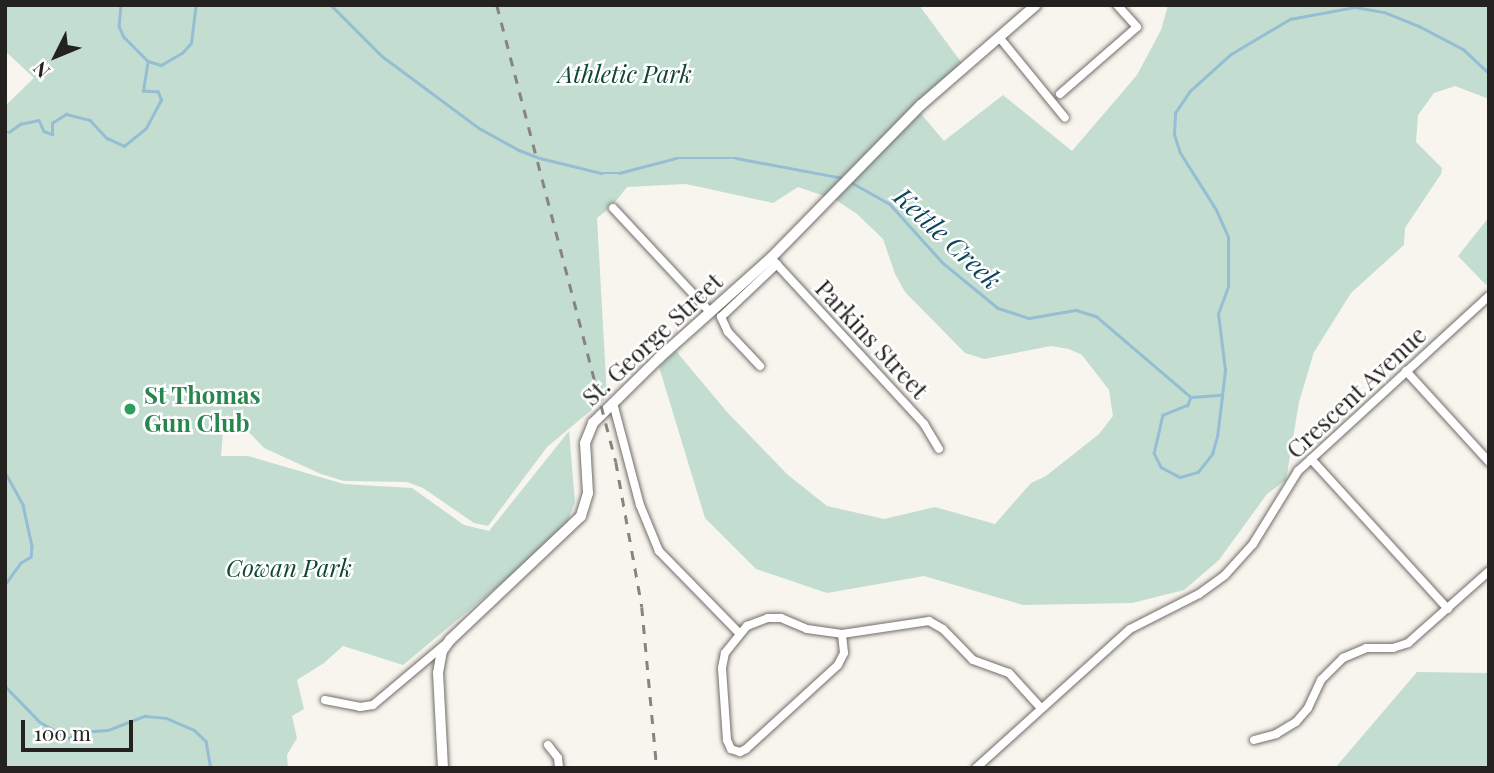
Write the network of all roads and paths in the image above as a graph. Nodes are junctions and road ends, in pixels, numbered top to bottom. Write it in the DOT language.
graph roads {
  1 [pos="1036,5"];
  2 [pos="1117,5"];
  3 [pos="999,37"];
  4 [pos="1060,94"];
  5 [pos="1065,118"];
  6 [pos="613,208"];
  7 [pos="774,261"];
  8 [pos="1489,296"];
  9 [pos="710,312"];
  10 [pos="760,366"];
  11 [pos="1406,371"];
  12 [pos="613,402"];
  13 [pos="939,449"];
  14 [pos="1311,459"];
  15 [pos="1489,461"];
  16 [pos="1489,571"];
  17 [pos="1448,609"];
  18 [pos="739,634"];
  19 [pos="842,634"];
  20 [pos="450,640"];
  21 [pos="325,700"];
  22 [pos="1041,708"];
  23 [pos="1254,740"];
  24 [pos="548,745"];
  25 [pos="443,768"];
  26 [pos="559,768"];
  27 [pos="976,768"];
  1 -- 3 [label="street, St. George Street"];
  2 -- 4 [label="street"];
  3 -- 5 [label="street"];
  3 -- 7 [label="street, St. George Street"];
  6 -- 9 [label="street"];
  7 -- 9 [label="street, St. George Street"];
  7 -- 10 [label="street"];
  7 -- 13 [label="street, Parkins Street"];
  8 -- 11 [label="street, Crescent Avenue"];
  9 -- 12 [label="street, St. George Street"];
  11 -- 14 [label="street, Crescent Avenue"];
  11 -- 15 [label="street"];
  12 -- 18 [label="street"];
  12 -- 20 [label="street, St. George Street"];
  14 -- 17 [label="street"];
  14 -- 22 [label="street, Crescent Avenue"];
  16 -- 17 [label="street"];
  17 -- 23 [label="street"];
  18 -- 19 [label="street"];
  18 -- 19 [label="street"];
  19 -- 22 [label="street"];
  20 -- 21 [label="street"];
  20 -- 25 [label="street, St. George Street"];
  22 -- 27 [label="street, Crescent Avenue"];
  24 -- 26 [label="street"];
}
